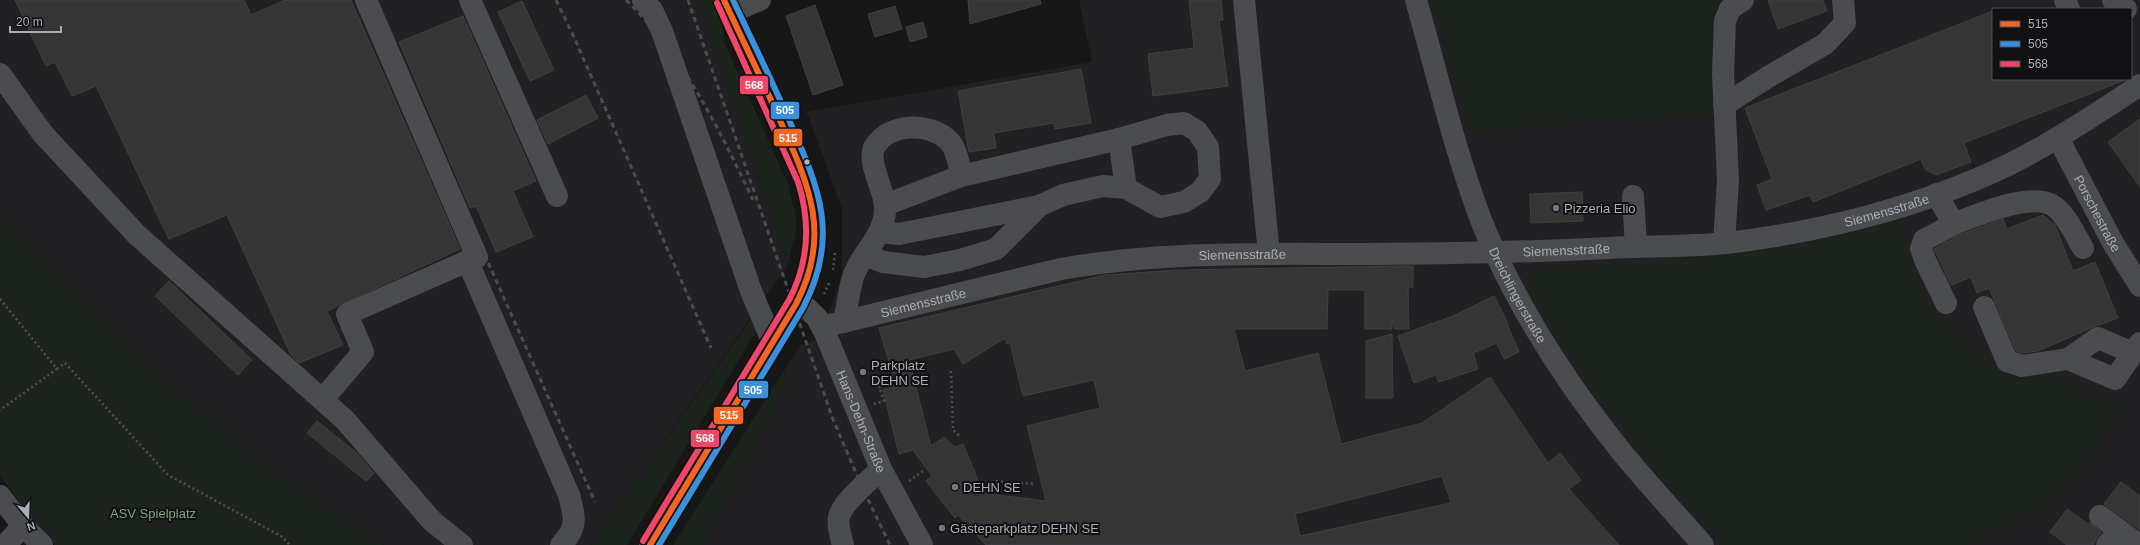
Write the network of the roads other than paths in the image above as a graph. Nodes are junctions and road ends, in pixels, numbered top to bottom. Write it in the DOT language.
graph roads {
  1 [pos="366,0"];
  2 [pos="470,0"];
  3 [pos="643,0"];
  4 [pos="760,0"];
  5 [pos="1244,0"];
  6 [pos="1416,0"];
  7 [pos="1743,0"];
  8 [pos="1843,0"];
  9 [pos="2112,0"];
  10 [pos="727,6"];
  11 [pos="2124,8"];
  12 [pos="0,74"];
  13 [pos="2140,85"];
  14 [pos="1724,105"];
  15 [pos="2058,138"];
  16 [pos="1119,139"];
  17 [pos="961,176"];
  18 [pos="1126,188"];
  19 [pos="1936,194"];
  20 [pos="557,196"];
  21 [pos="1633,196"];
  22 [pos="885,206"];
  23 [pos="1039,206"];
  24 [pos="1954,224"];
  25 [pos="880,232"];
  26 [pos="1724,243"];
  27 [pos="1636,247"];
  28 [pos="2083,248"];
  29 [pos="1269,254"];
  30 [pos="1497,254"];
  31 [pos="866,255"];
  32 [pos="468,262"];
  33 [pos="2140,286"];
  34 [pos="1946,303"];
  35 [pos="1984,307"];
  36 [pos="811,314"];
  37 [pos="844,322"];
  38 [pos="773,343"];
  39 [pos="2137,348"];
  40 [pos="2068,359"];
  41 [pos="323,399"];
  42 [pos="881,469"];
  43 [pos="0,496"];
  44 [pos="2100,516"];
  45 [pos="24,526"];
  46 [pos="2113,538"];
  47 [pos="5,545"];
  48 [pos="42,545"];
  49 [pos="462,545"];
  50 [pos="561,545"];
  51 [pos="650,545"];
  52 [pos="843,545"];
  53 [pos="922,545"];
  54 [pos="1703,545"];
  55 [pos="2139,545"];
  1 -- 32 [label="street"];
  2 -- 20 [label="street"];
  3 -- 38 [label="street"];
  4 -- 10 [label="street"];
  5 -- 29 [label="street"];
  6 -- 30 [label="street, Dreichlingerstraße"];
  7 -- 14 [label="street"];
  8 -- 14 [label="street"];
  9 -- 11 [label="street"];
  10 -- 36 [label="street"];
  12 -- 41 [label="street"];
  13 -- 15 [label="street, Siemensstraße"];
  14 -- 26 [label="street"];
  15 -- 19 [label="street, Siemensstraße"];
  15 -- 33 [label="street, Porschestraße"];
  16 -- 17 [label="street"];
  16 -- 18 [label="street"];
  16 -- 18 [label="street"];
  17 -- 22 [label="street"];
  17 -- 22 [label="street"];
  18 -- 23 [label="street"];
  19 -- 24 [label="street"];
  19 -- 26 [label="street, Siemensstraße"];
  21 -- 27 [label="street"];
  22 -- 25 [label="street"];
  23 -- 25 [label="street"];
  23 -- 31 [label="street"];
  24 -- 28 [label="street"];
  24 -- 34 [label="street"];
  25 -- 31 [label="street"];
  26 -- 27 [label="street, Siemensstraße"];
  27 -- 30 [label="street, Siemensstraße"];
  29 -- 30 [label="street, Siemensstraße"];
  29 -- 37 [label="street, Siemensstraße"];
  30 -- 54 [label="street, Dreichlingerstraße"];
  31 -- 37 [label="street"];
  32 -- 41 [label="street"];
  32 -- 50 [label="street"];
  35 -- 40 [label="street"];
  36 -- 37 [label="street, Siemensstraße"];
  36 -- 38 [label="street"];
  36 -- 42 [label="street, Hans-Dehn-Straße"];
  38 -- 51 [label="street"];
  39 -- 40 [label="street"];
  39 -- 40 [label="street"];
  41 -- 49 [label="street"];
  42 -- 52 [label="street"];
  42 -- 53 [label="street, Hans-Dehn-Straße"];
  43 -- 45 [label="street"];
  44 -- 46 [label="street"];
  45 -- 47 [label="street"];
  45 -- 48 [label="street"];
  46 -- 55 [label="street"];
}
